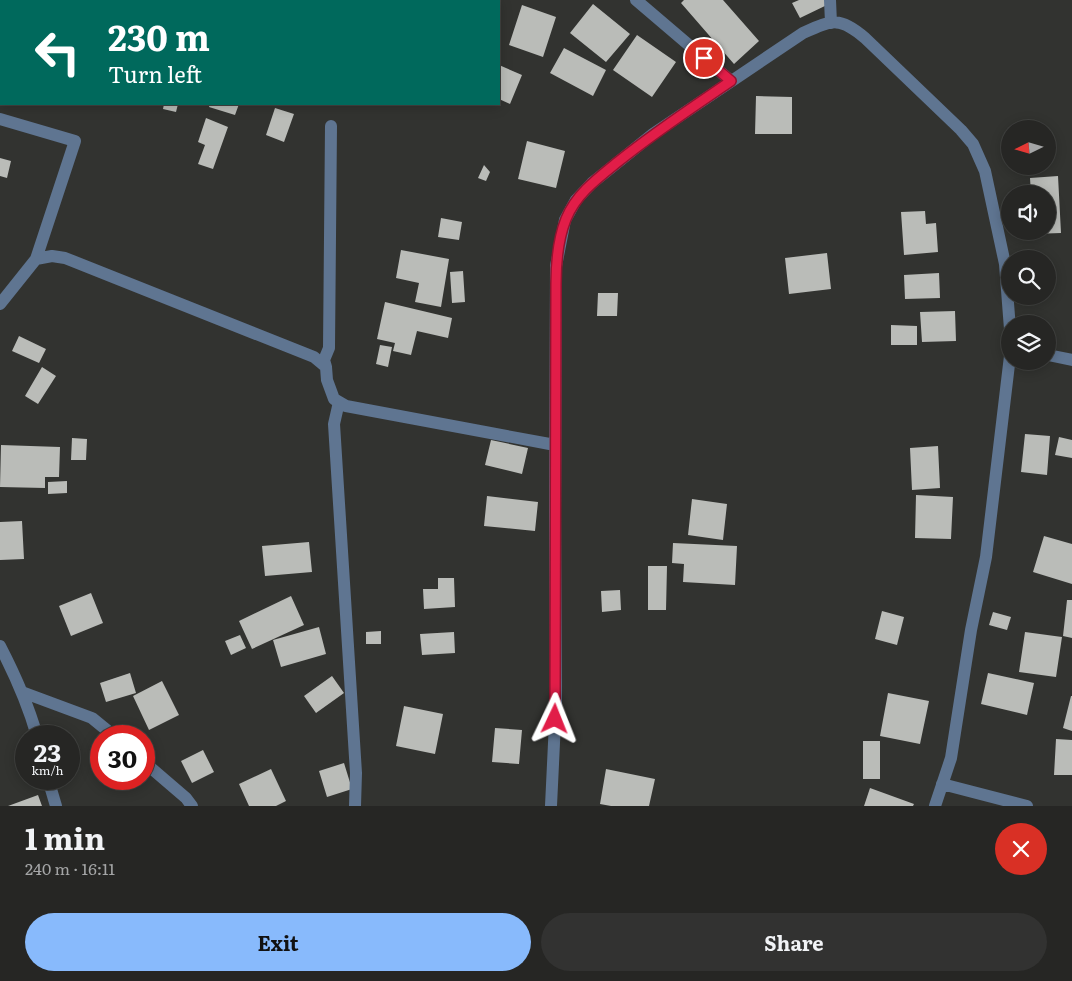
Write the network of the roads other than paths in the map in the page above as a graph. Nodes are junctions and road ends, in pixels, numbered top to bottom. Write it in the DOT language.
graph roads {
  1 [pos="636,0"];
  2 [pos="830,0"];
  3 [pos="830,23"];
  4 [pos="731,81"];
  5 [pos="0,119"];
  6 [pos="331,126"];
  7 [pos="36,259"];
  8 [pos="0,304"];
  9 [pos="1009,315"];
  10 [pos="1056,357"];
  11 [pos="1072,360"];
  12 [pos="326,367"];
  13 [pos="1008,370"];
  14 [pos="339,402"];
  15 [pos="555,445"];
  16 [pos="0,646"];
  17 [pos="6,668"];
  18 [pos="22,692"];
  19 [pos="33,725"];
  20 [pos="101,725"];
  21 [pos="155,771"];
  22 [pos="942,784"];
  23 [pos="51,790"];
  24 [pos="56,806"];
  25 [pos="192,806"];
  26 [pos="355,806"];
  27 [pos="551,806"];
  28 [pos="935,806"];
  29 [pos="1027,806"];
  1 -- 4 [label="street"];
  2 -- 3 [label="street"];
  3 -- 4 [label="street"];
  3 -- 9 [label="street"];
  4 -- 15 [label="street"];
  5 -- 7 [label="street"];
  6 -- 12 [label="street"];
  7 -- 8 [label="street"];
  7 -- 12 [label="street"];
  10 -- 11 [label="street"];
  12 -- 14 [label="street"];
  13 -- 22 [label="street"];
  14 -- 15 [label="street"];
  14 -- 26 [label="street"];
  15 -- 27 [label="street"];
  16 -- 17 [label="street"];
  17 -- 18 [label="street"];
  18 -- 19 [label="street"];
  18 -- 20 [label="street"];
  21 -- 25 [label="street"];
  22 -- 28 [label="street"];
  22 -- 29 [label="street"];
  23 -- 24 [label="street"];
}
